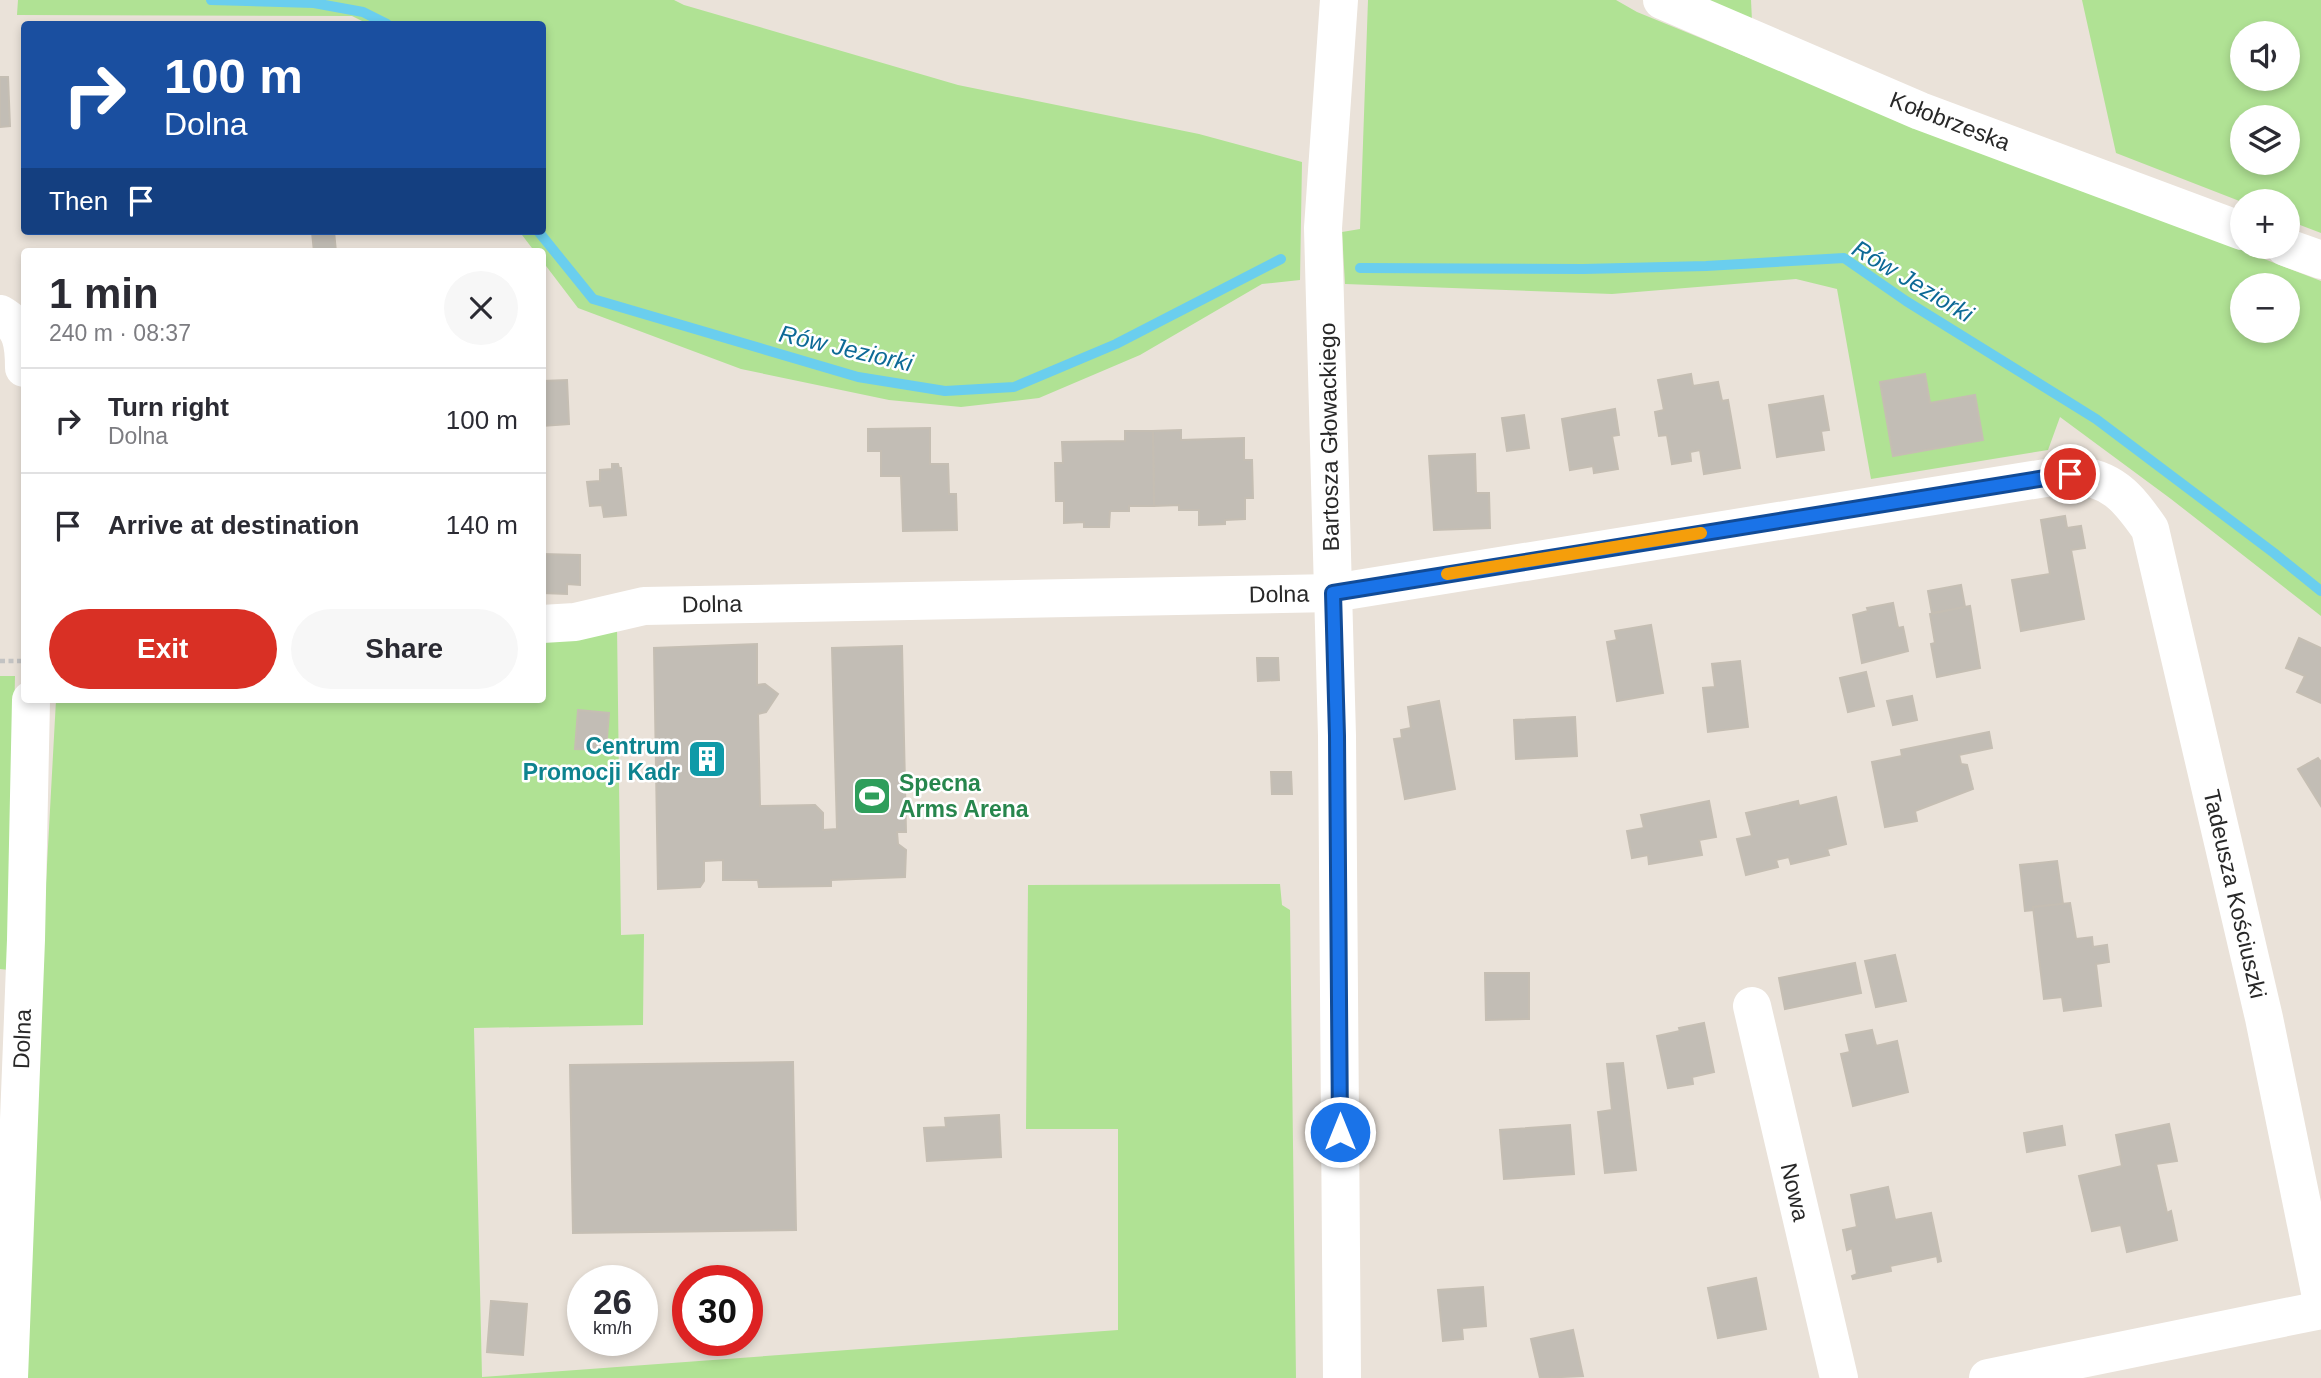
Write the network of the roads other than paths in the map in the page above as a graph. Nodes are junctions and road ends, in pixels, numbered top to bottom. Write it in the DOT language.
graph roads {
  1 [pos="1339,0"];
  2 [pos="1662,0"];
  3 [pos="2230,227"];
  4 [pos="2300,253"];
  5 [pos="2321,260"];
  6 [pos="0,314"];
  7 [pos="21,334"];
  8 [pos="2129,498"];
  9 [pos="1333,593"];
  10 [pos="546,624"];
  11 [pos="30,703"];
  12 [pos="1752,1006"];
  13 [pos="2321,1297"];
  14 [pos="2321,1310"];
  15 [pos="9,1378"];
  16 [pos="1342,1378"];
  17 [pos="1839,1378"];
  18 [pos="1988,1378"];
  1 -- 9 [label="street, Bartosza Głowackiego"];
  2 -- 3 [label="street, Kołobrzeska"];
  4 -- 5 [label="street"];
  6 -- 7 [label="street"];
  8 -- 9 [label="street, Dolna"];
  8 -- 13 [label="street, Tadeusza Kościuszki"];
  9 -- 10 [label="street, Dolna"];
  9 -- 16 [label="street, Bartosza Głowackiego"];
  11 -- 15 [label="street, Dolna"];
  12 -- 17 [label="street, Nowa"];
  14 -- 18 [label="street"];
}
